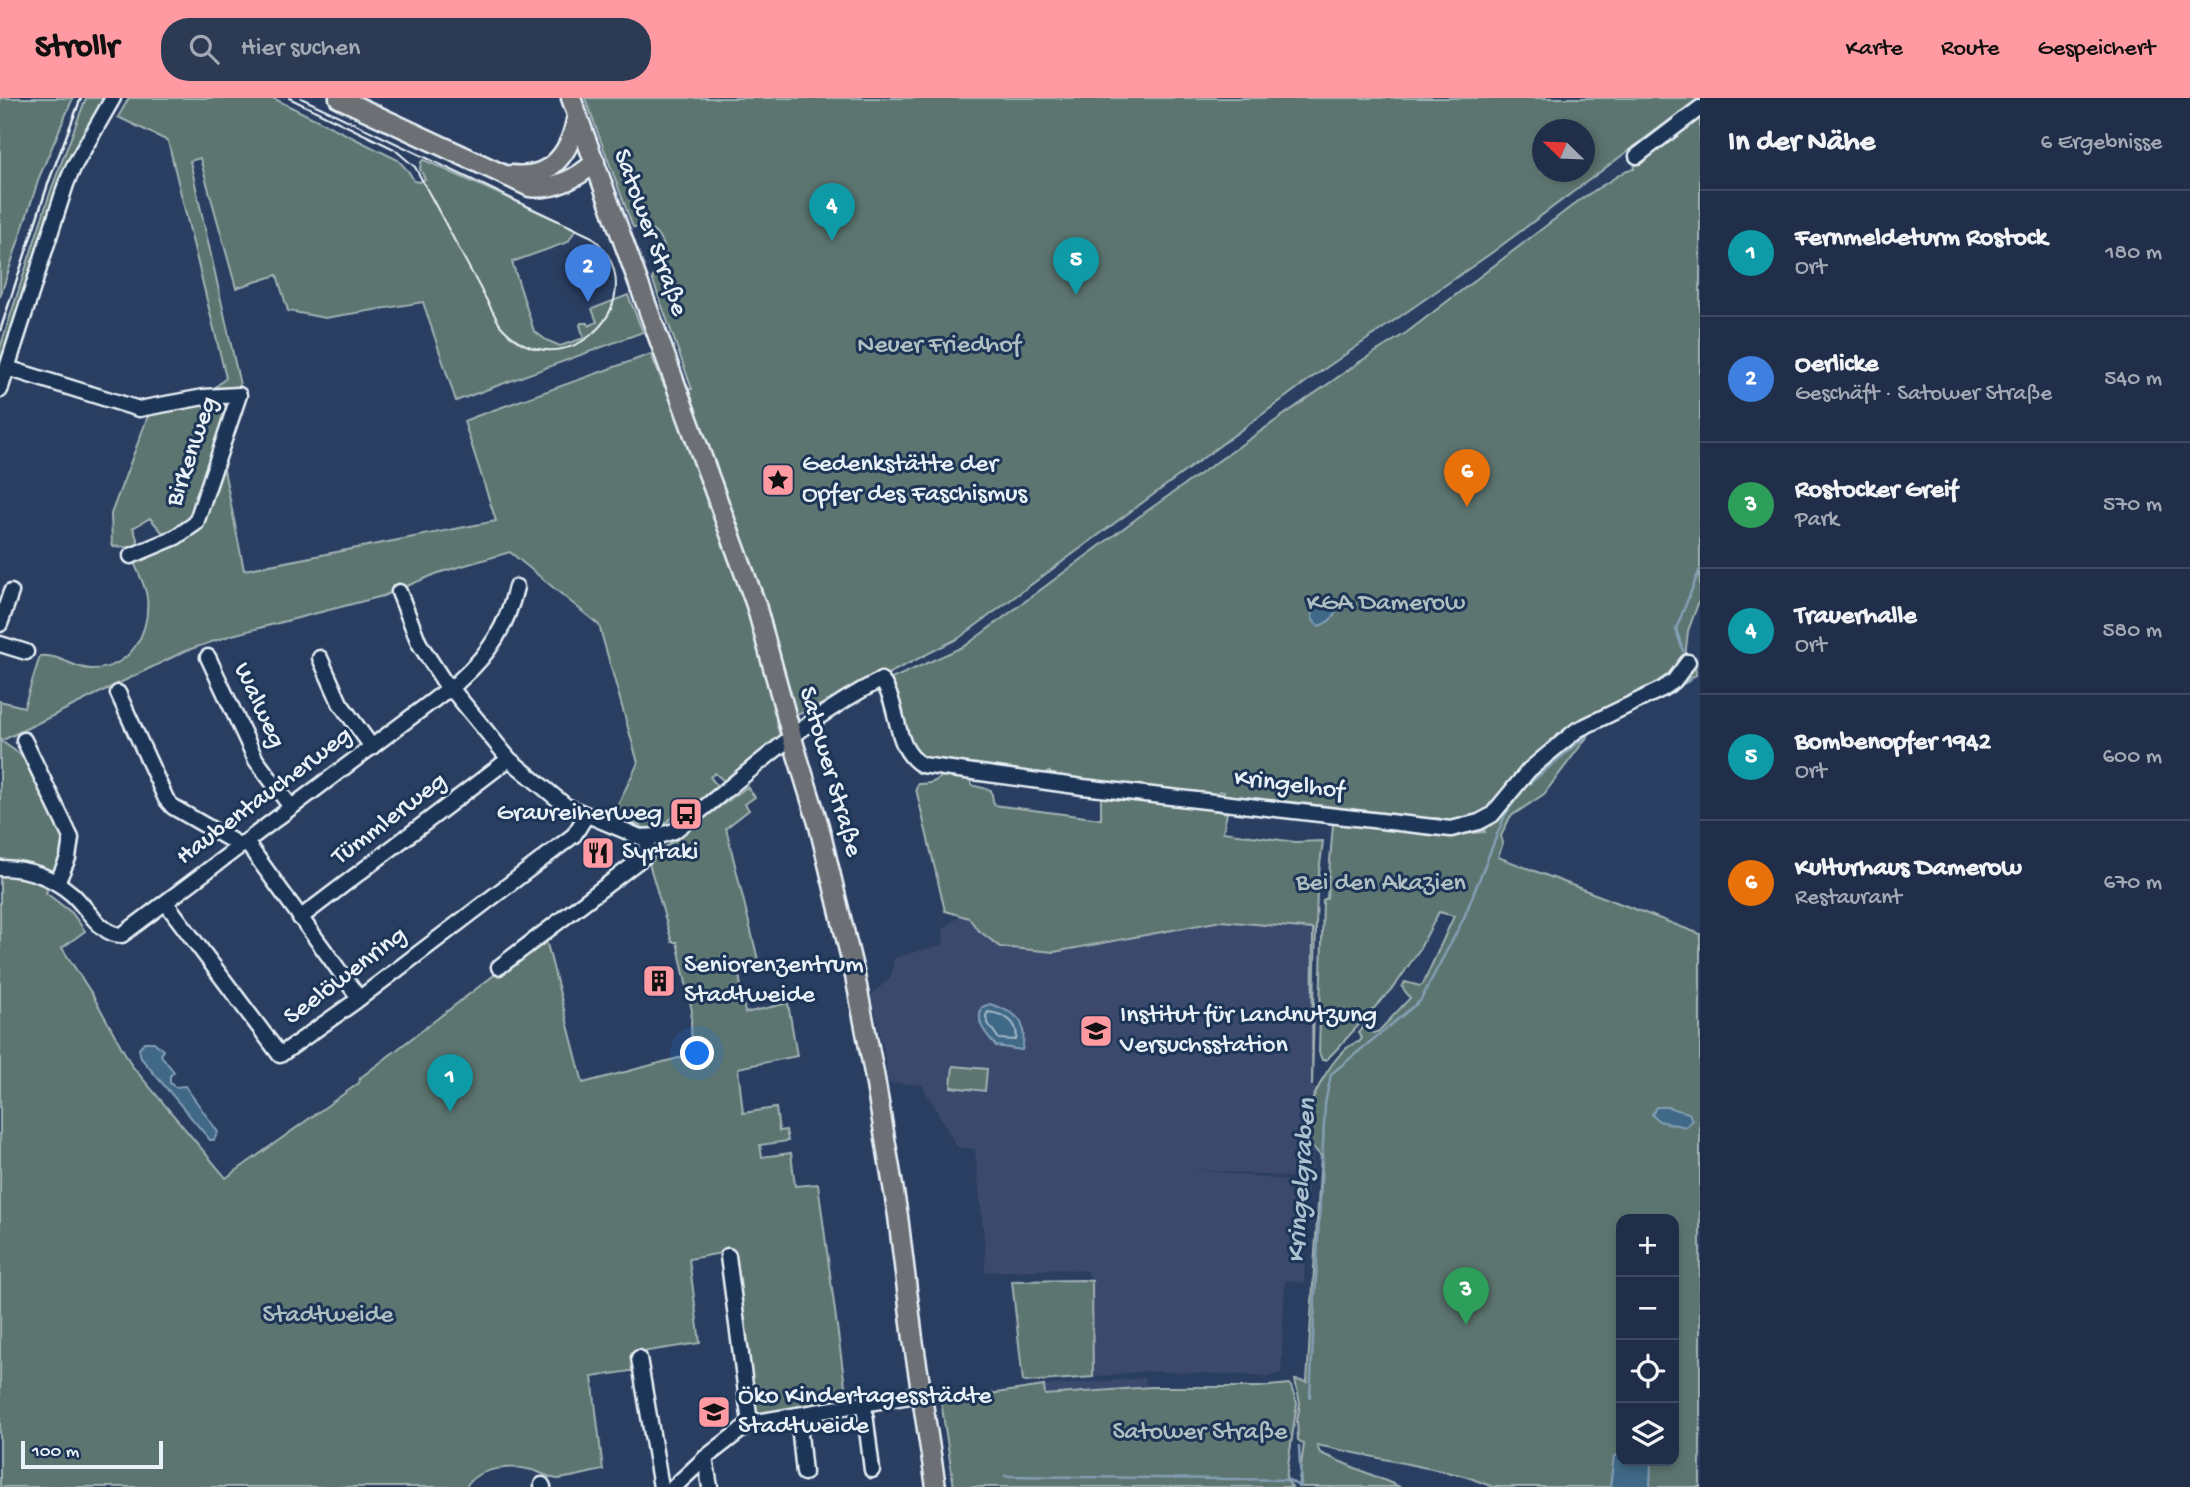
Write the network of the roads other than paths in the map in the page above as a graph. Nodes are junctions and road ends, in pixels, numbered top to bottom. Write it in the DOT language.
graph roads {
  1 [pos="113,98"];
  2 [pos="339,98"];
  3 [pos="574,106"];
  4 [pos="1700,107"];
  5 [pos="1637,156"];
  6 [pos="557,162"];
  7 [pos="595,162"];
  8 [pos="503,174"];
  9 [pos="7,368"];
  10 [pos="0,390"];
  11 [pos="131,556"];
  12 [pos="516,587"];
  13 [pos="11,592"];
  14 [pos="399,592"];
  15 [pos="0,624"];
  16 [pos="0,644"];
  17 [pos="26,652"];
  18 [pos="208,657"];
  19 [pos="320,658"];
  20 [pos="1688,662"];
  21 [pos="450,691"];
  22 [pos="118,693"];
  23 [pos="791,736"];
  24 [pos="24,740"];
  25 [pos="372,747"];
  26 [pos="509,759"];
  27 [pos="291,807"];
  28 [pos="586,816"];
  29 [pos="649,837"];
  30 [pos="243,844"];
  31 [pos="0,868"];
  32 [pos="57,883"];
  33 [pos="166,903"];
  34 [pos="300,918"];
  35 [pos="499,967"];
  36 [pos="359,998"];
  37 [pos="729,1256"];
  38 [pos="639,1358"];
  39 [pos="922,1394"];
  40 [pos="864,1405"];
  41 [pos="798,1415"];
  42 [pos="750,1423"];
  43 [pos="705,1458"];
  44 [pos="872,1470"];
  45 [pos="804,1473"];
  46 [pos="661,1487"];
  47 [pos="674,1487"];
  48 [pos="710,1487"];
  49 [pos="936,1487"];
  1 -- 9 [label="street"];
  2 -- 8 [label="main road"];
  3 -- 6 [label="main road"];
  3 -- 7 [label="main road, Satower Straße"];
  4 -- 5 [label="street"];
  6 -- 7 [label="main road"];
  6 -- 8 [label="main road"];
  7 -- 8 [label="main road"];
  7 -- 23 [label="main road, Satower Straße"];
  9 -- 10 [label="street"];
  9 -- 11 [label="street, Birkenweg"];
  12 -- 21 [label="street, Haubentaucherweg"];
  13 -- 15 [label="street"];
  14 -- 21 [label="street"];
  16 -- 17 [label="street"];
  18 -- 27 [label="street, Walweg"];
  19 -- 25 [label="street"];
  20 -- 23 [label="street, Kringelhof"];
  21 -- 25 [label="street, Haubentaucherweg"];
  21 -- 26 [label="street"];
  22 -- 30 [label="street"];
  23 -- 29 [label="street"];
  23 -- 39 [label="main road, Satower Straße"];
  24 -- 32 [label="street"];
  25 -- 27 [label="street, Haubentaucherweg"];
  26 -- 28 [label="street"];
  26 -- 34 [label="street, Tümmlerweg"];
  27 -- 30 [label="street, Haubentaucherweg"];
  28 -- 29 [label="street"];
  28 -- 36 [label="street, Seelöwenring"];
  29 -- 35 [label="street"];
  30 -- 33 [label="street, Haubentaucherweg"];
  30 -- 34 [label="street"];
  31 -- 32 [label="street, Haubentaucherweg"];
  32 -- 33 [label="street, Haubentaucherweg"];
  33 -- 36 [label="street, Seelöwenring"];
  34 -- 36 [label="street"];
  37 -- 42 [label="street"];
  38 -- 46 [label="street"];
  39 -- 40 [label="street"];
  39 -- 49 [label="main road, Satower Straße"];
  40 -- 41 [label="street"];
  40 -- 44 [label="street"];
  41 -- 42 [label="street"];
  41 -- 45 [label="street"];
  42 -- 43 [label="street"];
  43 -- 47 [label="street"];
  43 -- 48 [label="street"];
}
